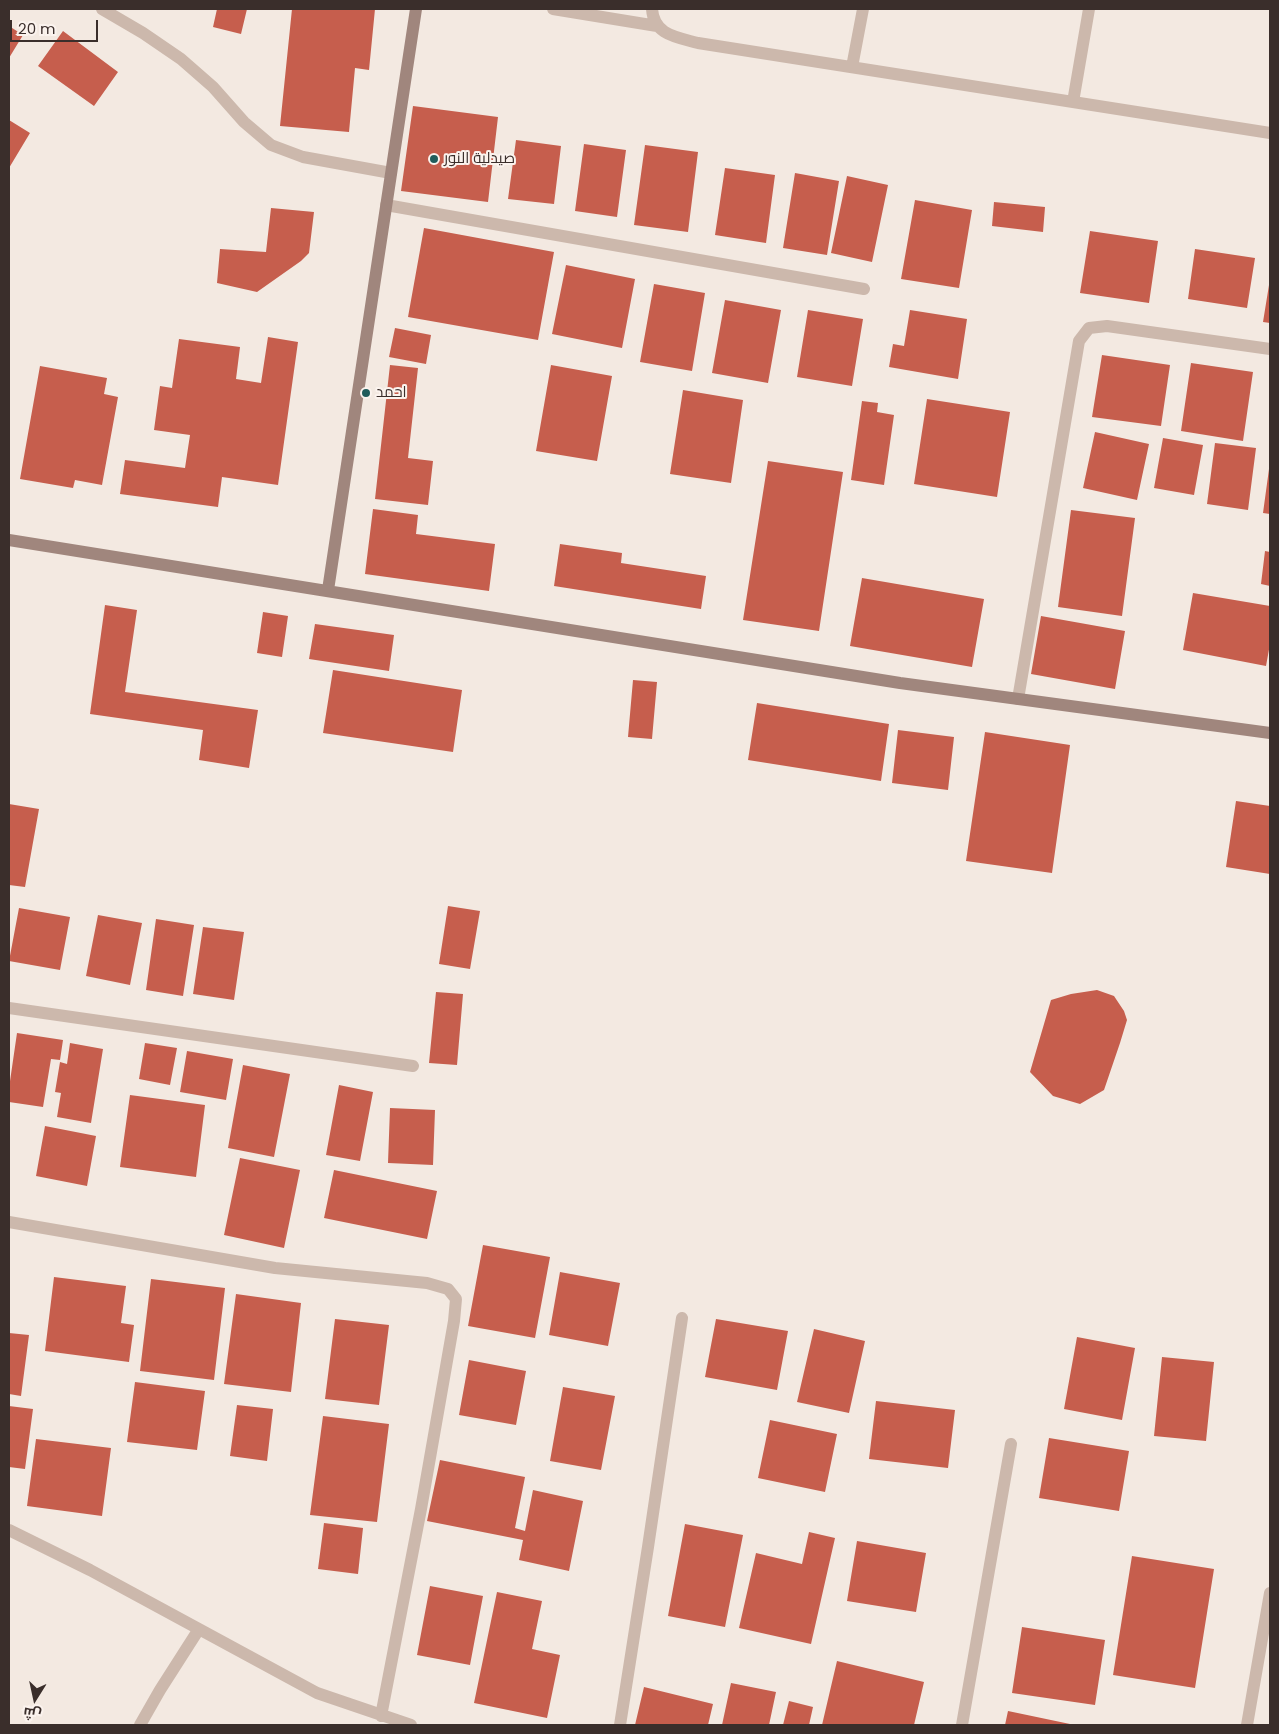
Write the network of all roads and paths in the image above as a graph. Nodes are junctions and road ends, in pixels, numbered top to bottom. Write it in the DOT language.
graph roads {
  1 [pos="102,9"];
  2 [pos="416,9"];
  3 [pos="553,9"];
  4 [pos="652,9"];
  5 [pos="863,9"];
  6 [pos="1089,9"];
  7 [pos="657,26"];
  8 [pos="852,67"];
  9 [pos="1073,102"];
  10 [pos="1270,132"];
  11 [pos="391,173"];
  12 [pos="386,205"];
  13 [pos="864,289"];
  14 [pos="1270,349"];
  15 [pos="9,540"];
  16 [pos="328,590"];
  17 [pos="1018,699"];
  18 [pos="1270,733"];
  19 [pos="9,1008"];
  20 [pos="413,1066"];
  21 [pos="9,1222"];
  22 [pos="682,1318"];
  23 [pos="1011,1444"];
  24 [pos="9,1530"];
  25 [pos="1270,1592"];
  26 [pos="199,1629"];
  27 [pos="381,1716"];
  28 [pos="140,1725"];
  29 [pos="411,1725"];
  30 [pos="620,1725"];
  31 [pos="962,1725"];
  32 [pos="1247,1725"];
  1 -- 11 [label="street"];
  2 -- 11 [label="street"];
  3 -- 7 [label="street"];
  4 -- 7 [label="street"];
  5 -- 8 [label="street"];
  6 -- 9 [label="street"];
  7 -- 8 [label="street"];
  8 -- 9 [label="street"];
  9 -- 10 [label="street"];
  11 -- 12 [label="street"];
  12 -- 13 [label="street"];
  12 -- 16 [label="street"];
  14 -- 17 [label="street"];
  15 -- 16 [label="street"];
  16 -- 17 [label="street"];
  17 -- 18 [label="street"];
  19 -- 20 [label="street"];
  21 -- 27 [label="street"];
  22 -- 30 [label="street"];
  23 -- 31 [label="street"];
  24 -- 26 [label="street"];
  25 -- 32 [label="street"];
  26 -- 27 [label="street"];
  26 -- 28 [label="street"];
  27 -- 29 [label="street"];
}
